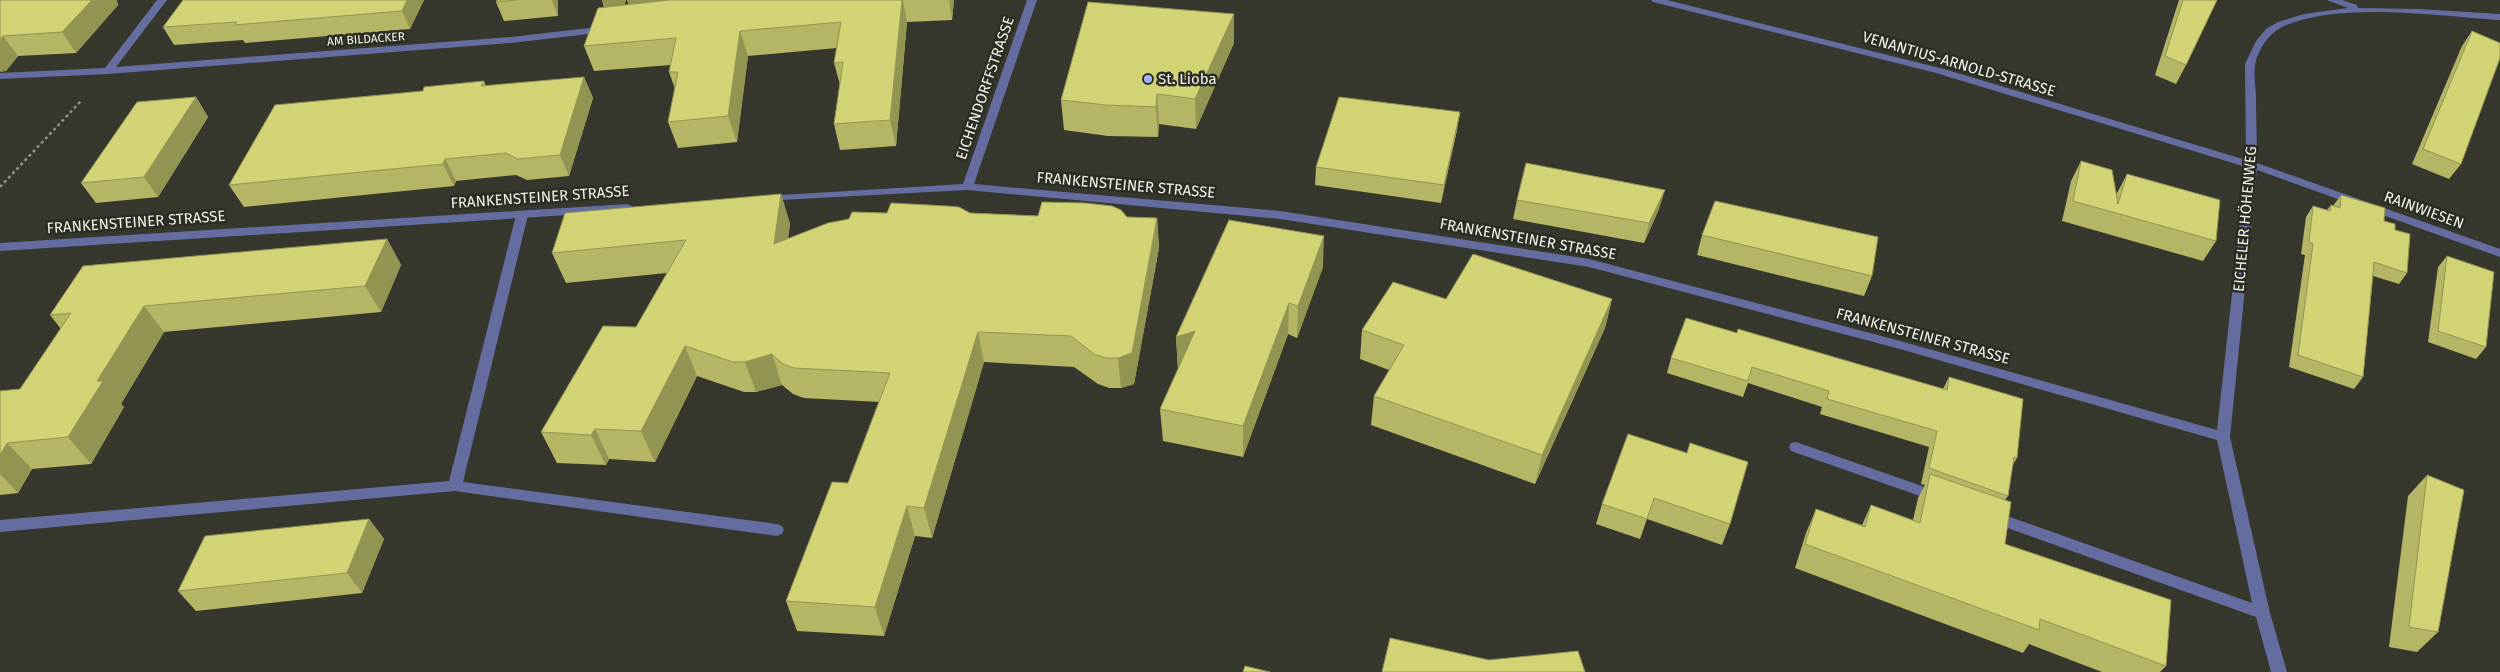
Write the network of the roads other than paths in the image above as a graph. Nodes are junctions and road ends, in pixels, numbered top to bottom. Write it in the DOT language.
graph roads {
  1 [pos="162,0"];
  2 [pos="1032,0"];
  3 [pos="1656,0"];
  4 [pos="2332,0"];
  5 [pos="2361,9"];
  6 [pos="2500,17"];
  7 [pos="616,28"];
  8 [pos="108,71"];
  9 [pos="0,76"];
  10 [pos="2252,165"];
  11 [pos="967,187"];
  12 [pos="749,200"];
  13 [pos="641,207"];
  14 [pos="522,215"];
  15 [pos="0,247"];
  16 [pos="2500,253"];
  17 [pos="2223,437"];
  18 [pos="1796,447"];
  19 [pos="455,486"];
  20 [pos="1954,503"];
  21 [pos="1982,513"];
  22 [pos="0,526"];
  23 [pos="777,530"];
  24 [pos="2262,613"];
  25 [pos="2279,672"];
  1 -- 8 [label="street"];
  2 -- 11 [label="street, EICHENDORFFSTRASSE"];
  3 -- 10 [label="street, VENANTIUS-ARNOLD-STRASSE"];
  4 -- 5 [label="street"];
  5 -- 6 [label="street, EICHELER HÖHENWEG"];
  5 -- 10 [label="street, EICHELER HÖHENWEG"];
  7 -- 8 [label="street, AM BILDACKER"];
  8 -- 9 [label="street, AM BILDACKER"];
  10 -- 16 [label="street, RAINWIESEN"];
  10 -- 17 [label="street, EICHELER HÖHENWEG"];
  11 -- 12 [label="street, FRANKENSTEINER STRASSE"];
  11 -- 17 [label="street, FRANKENSTEINER STRASSE"];
  13 -- 14 [label="street, FRANKENSTEINER STRASSE"];
  14 -- 15 [label="street, FRANKENSTEINER STRASSE"];
  14 -- 19 [label="street"];
  17 -- 24 [label="street, EICHELER HÖHENWEG"];
  18 -- 20 [label="street"];
  19 -- 22 [label="street"];
  19 -- 23 [label="street"];
  21 -- 24 [label="street"];
  24 -- 25 [label="street, EICHELER HÖHENWEG"];
}
